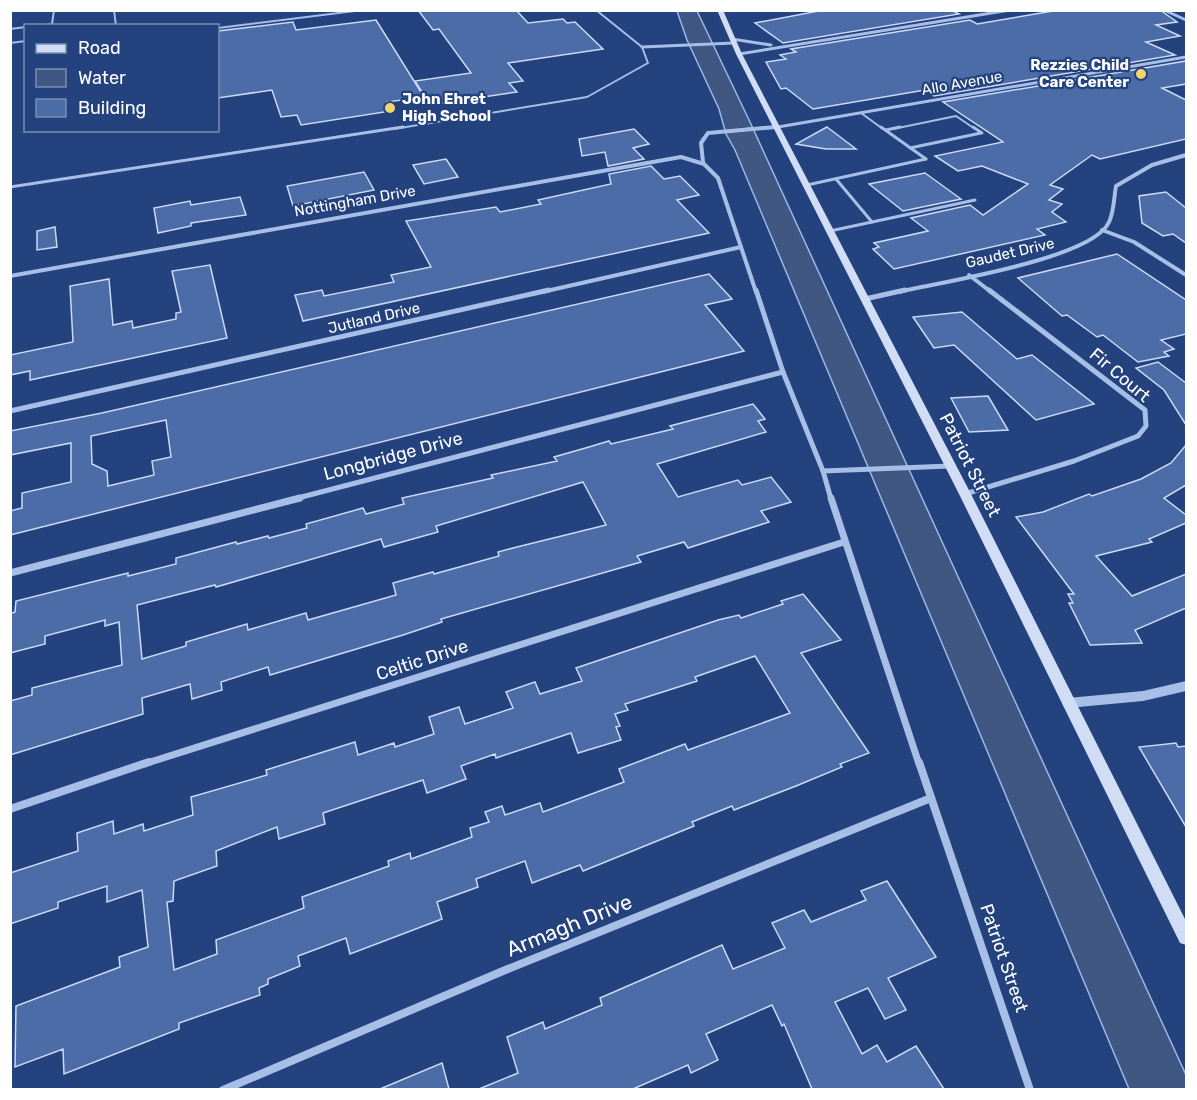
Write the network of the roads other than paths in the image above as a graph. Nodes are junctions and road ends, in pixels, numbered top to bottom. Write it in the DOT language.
graph roads {
  1 [pos="363,10"];
  2 [pos="596,10"];
  3 [pos="720,10"];
  4 [pos="1010,10"];
  5 [pos="1164,10"];
  6 [pos="1186,20"];
  7 [pos="219,27"];
  8 [pos="733,41"];
  9 [pos="778,45"];
  10 [pos="642,47"];
  11 [pos="739,54"];
  12 [pos="1186,57"];
  13 [pos="861,113"];
  14 [pos="778,127"];
  15 [pos="886,130"];
  16 [pos="910,147"];
  17 [pos="1185,156"];
  18 [pos="703,162"];
  19 [pos="836,179"];
  20 [pos="807,185"];
  21 [pos="10,187"];
  22 [pos="975,200"];
  23 [pos="872,222"];
  24 [pos="1102,230"];
  25 [pos="830,231"];
  26 [pos="741,247"];
  27 [pos="969,275"];
  28 [pos="1186,275"];
  29 [pos="10,276"];
  30 [pos="865,299"];
  31 [pos="783,372"];
  32 [pos="10,411"];
  33 [pos="950,466"];
  34 [pos="823,471"];
  35 [pos="965,494"];
  36 [pos="844,542"];
  37 [pos="10,573"];
  38 [pos="1186,686"];
  39 [pos="1068,703"];
  40 [pos="931,798"];
  41 [pos="10,809"];
  42 [pos="1186,937"];
  43 [pos="223,1089"];
  44 [pos="1030,1089"];
  1 -- 7 [label="lane"];
  2 -- 10 [label="lane"];
  3 -- 8 [label="main road, Patriot Street"];
  4 -- 9 [label="street"];
  5 -- 6 [label="street"];
  8 -- 9 [label="street"];
  8 -- 10 [label="street"];
  8 -- 11 [label="main road, Patriot Street"];
  9 -- 11 [label="street"];
  10 -- 21 [label="lane"];
  11 -- 14 [label="main road, Patriot Street"];
  12 -- 13 [label="street, Allo Avenue"];
  13 -- 14 [label="street, Allo Avenue"];
  13 -- 15 [label="lane"];
  14 -- 18 [label="street, Allo Avenue"];
  14 -- 20 [label="main road, Patriot Street"];
  15 -- 16 [label="lane"];
  15 -- 16 [label="lane"];
  16 -- 19 [label="lane"];
  17 -- 24 [label="street"];
  18 -- 26 [label="street, Patriot Street"];
  18 -- 29 [label="street, Nottingham Drive"];
  19 -- 20 [label="lane"];
  19 -- 23 [label="lane"];
  20 -- 25 [label="main road, Patriot Street"];
  22 -- 23 [label="lane"];
  23 -- 25 [label="lane"];
  24 -- 27 [label="street, Gaudet Drive"];
  24 -- 28 [label="street"];
  25 -- 30 [label="main road, Patriot Street"];
  26 -- 31 [label="street, Patriot Street"];
  26 -- 32 [label="street, Jutland Drive"];
  27 -- 30 [label="street, Gaudet Drive"];
  27 -- 35 [label="street, Fir Court"];
  30 -- 33 [label="main road, Patriot Street"];
  31 -- 34 [label="street, Patriot Street"];
  31 -- 37 [label="street, Longbridge Drive"];
  33 -- 34 [label="street"];
  33 -- 35 [label="main road, Patriot Street"];
  34 -- 36 [label="street, Patriot Street"];
  35 -- 39 [label="main road, Patriot Street"];
  36 -- 40 [label="street, Patriot Street"];
  36 -- 41 [label="street, Celtic Drive"];
  38 -- 39 [label="street"];
  39 -- 42 [label="main road, Patriot Street"];
  40 -- 43 [label="street, Armagh Drive"];
  40 -- 44 [label="street, Patriot Street"];
}
